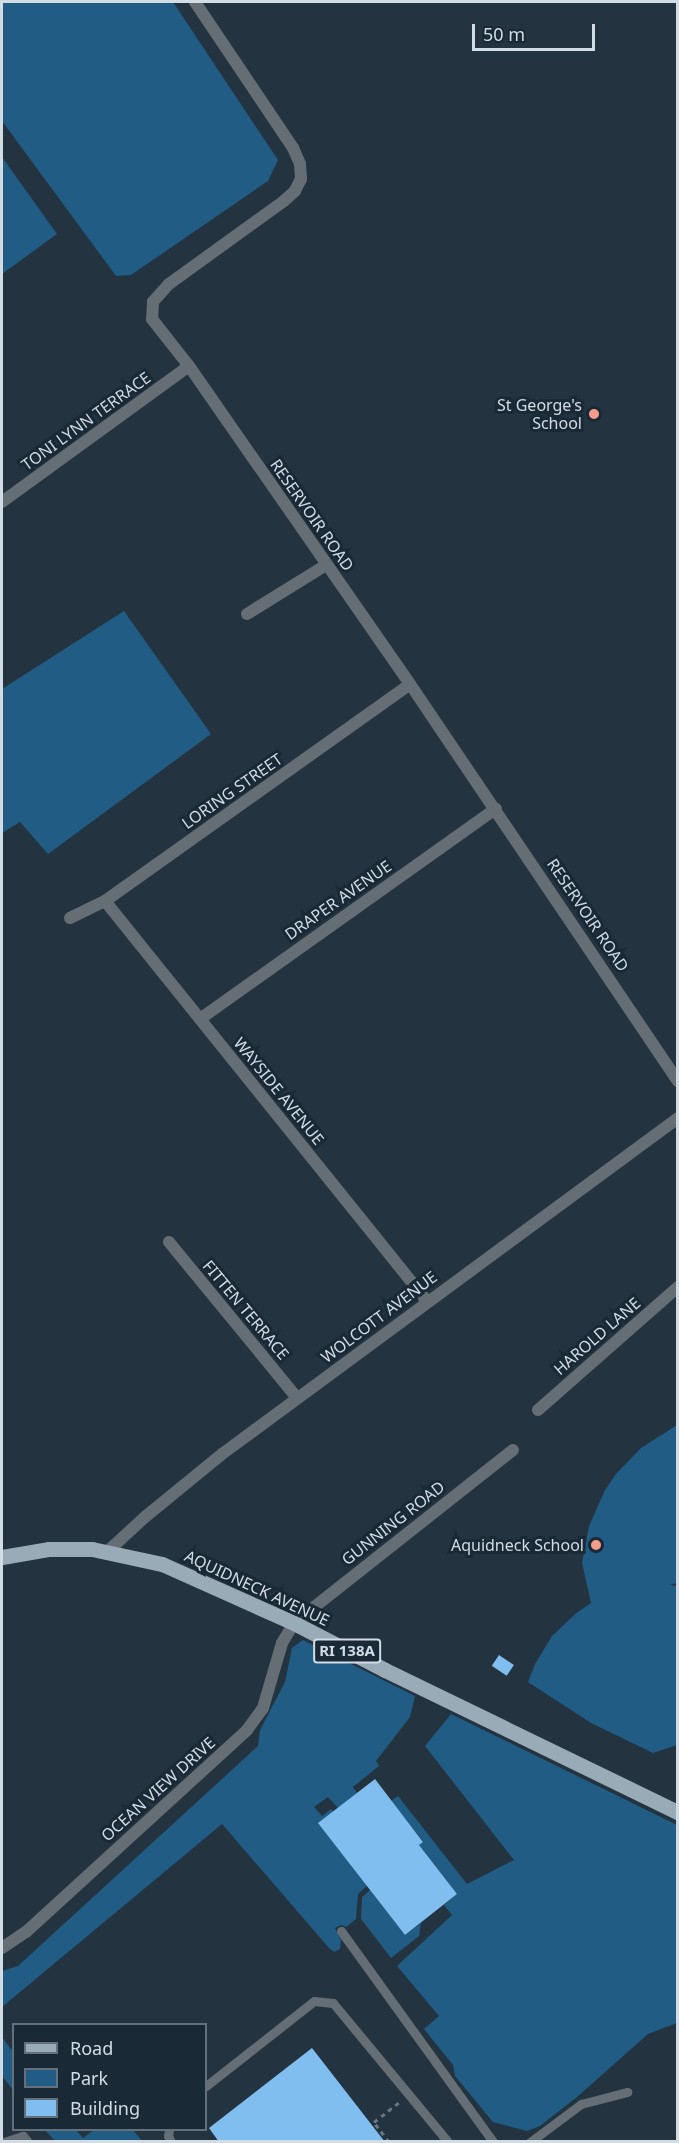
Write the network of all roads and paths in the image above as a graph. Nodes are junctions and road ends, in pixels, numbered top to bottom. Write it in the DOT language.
graph roads {
  1 [pos="195,2"];
  2 [pos="189,366"];
  3 [pos="2,502"];
  4 [pos="326,565"];
  5 [pos="247,614"];
  6 [pos="410,684"];
  7 [pos="496,809"];
  8 [pos="105,901"];
  9 [pos="70,918"];
  10 [pos="200,1018"];
  11 [pos="678,1081"];
  12 [pos="678,1118"];
  13 [pos="169,1242"];
  14 [pos="678,1287"];
  15 [pos="427,1301"];
  16 [pos="297,1398"];
  17 [pos="538,1410"];
  18 [pos="513,1450"];
  19 [pos="108,1551"];
  20 [pos="2,1557"];
  21 [pos="294,1623"];
  22 [pos="678,1812"];
  23 [pos="341,1930"];
  24 [pos="2,1948"];
  25 [pos="207,2085"];
  26 [pos="627,2092"];
  27 [pos="409,2095"];
  28 [pos="4,2142"];
  29 [pos="28,2142"];
  30 [pos="389,2142"];
  31 [pos="448,2142"];
  32 [pos="493,2142"];
  33 [pos="530,2142"];
  1 -- 2 [label="street, RESERVOIR ROAD"];
  2 -- 3 [label="street, TONI LYNN TERRACE"];
  2 -- 4 [label="street, RESERVOIR ROAD"];
  4 -- 5 [label="street"];
  4 -- 6 [label="street, RESERVOIR ROAD"];
  6 -- 7 [label="street, RESERVOIR ROAD"];
  6 -- 8 [label="street, LORING STREET"];
  7 -- 10 [label="street, DRAPER AVENUE"];
  7 -- 11 [label="street, RESERVOIR ROAD"];
  8 -- 9 [label="street, LORING STREET"];
  8 -- 10 [label="street, WAYSIDE AVENUE"];
  10 -- 15 [label="street, WAYSIDE AVENUE"];
  12 -- 15 [label="street, WOLCOTT AVENUE"];
  13 -- 16 [label="street, FITTEN TERRACE"];
  14 -- 17 [label="street, HAROLD LANE"];
  15 -- 16 [label="street, WOLCOTT AVENUE"];
  16 -- 19 [label="street, WOLCOTT AVENUE"];
  18 -- 21 [label="street, GUNNING ROAD"];
  19 -- 20 [label="main road, AQUIDNECK AVENUE / RI 138A"];
  19 -- 21 [label="main road, AQUIDNECK AVENUE / RI 138A"];
  21 -- 22 [label="main road, AQUIDNECK AVENUE / RI 138A"];
  21 -- 24 [label="street, OCEAN VIEW DRIVE"];
  23 -- 32 [label="lane"];
  25 -- 27 [label="lane"];
  26 -- 33 [label="lane"];
  27 -- 30 [label="path"];
  27 -- 31 [label="lane"];
  28 -- 29 [label="lane"];
}
